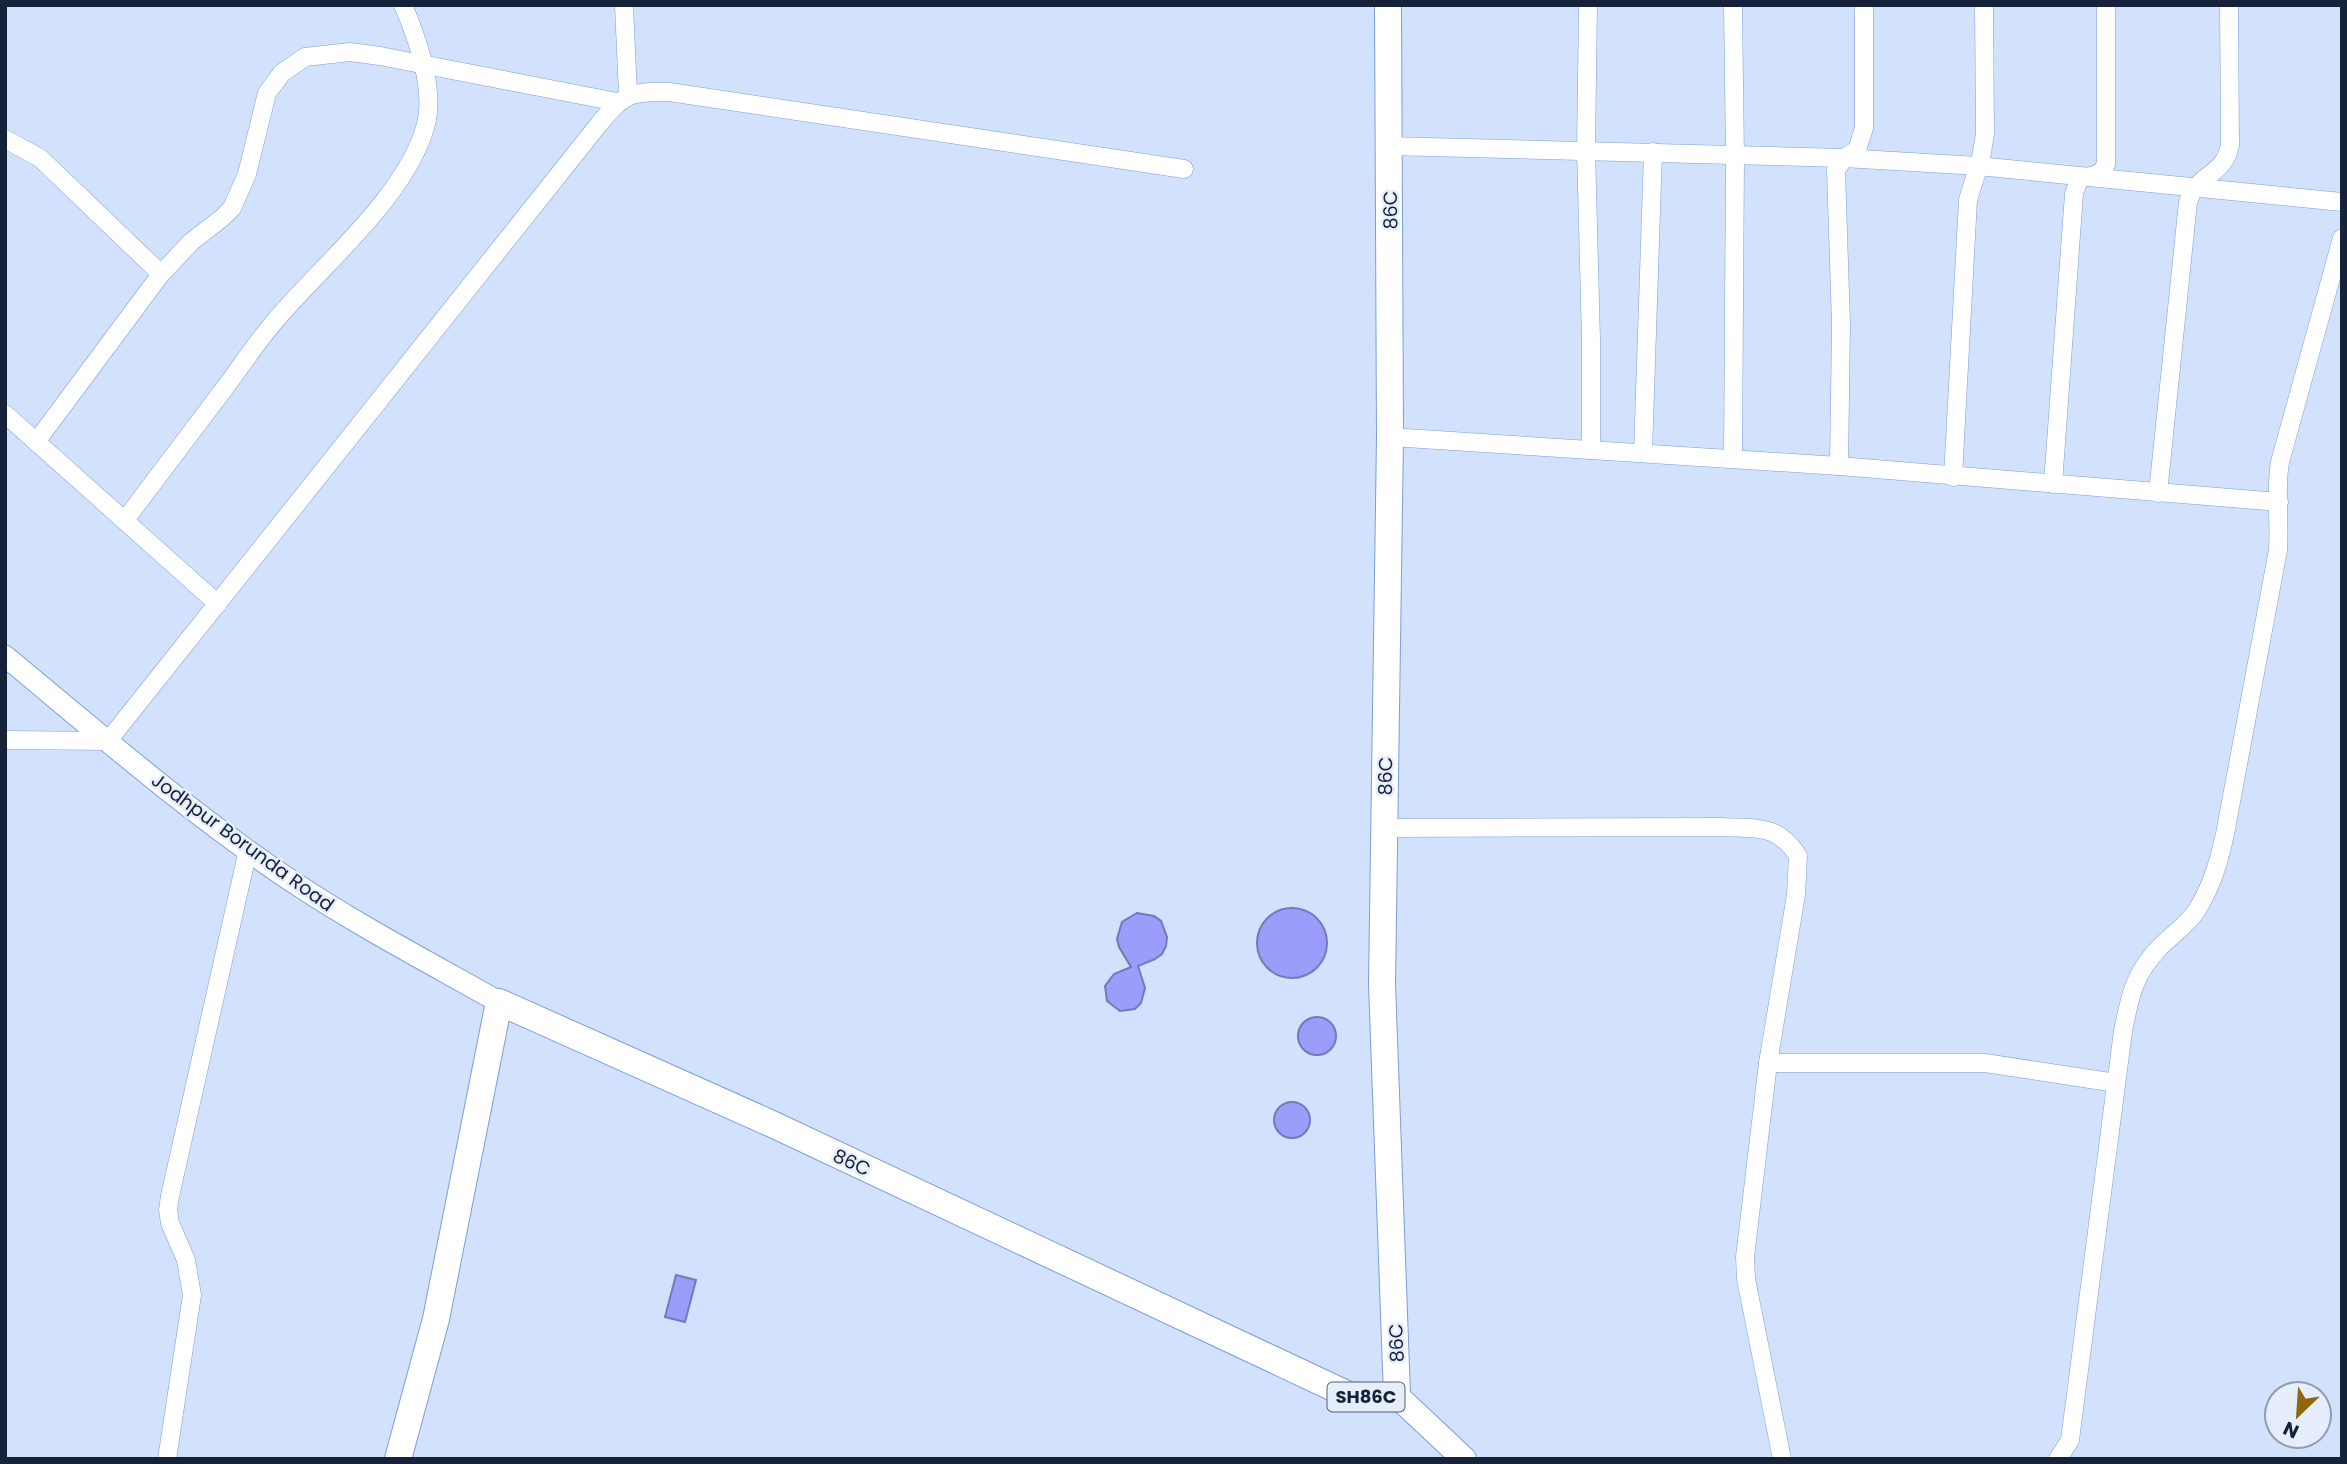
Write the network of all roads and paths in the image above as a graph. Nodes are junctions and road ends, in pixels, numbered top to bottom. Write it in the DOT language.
graph roads {
  1 [pos="403,5"];
  2 [pos="624,5"];
  3 [pos="1388,5"];
  4 [pos="1588,5"];
  5 [pos="1733,5"];
  6 [pos="1864,5"];
  7 [pos="1984,5"];
  8 [pos="2106,5"];
  9 [pos="2229,5"];
  10 [pos="422,64"];
  11 [pos="623,99"];
  12 [pos="5,139"];
  13 [pos="1389,146"];
  14 [pos="1586,150"];
  15 [pos="1653,152"];
  16 [pos="1735,157"];
  17 [pos="1844,158"];
  18 [pos="1978,166"];
  19 [pos="1184,169"];
  20 [pos="2085,177"];
  21 [pos="2195,188"];
  22 [pos="2342,202"];
  23 [pos="2342,237"];
  24 [pos="161,274"];
  25 [pos="5,414"];
  26 [pos="1390,436"];
  27 [pos="36,442"];
  28 [pos="1591,450"];
  29 [pos="1643,453"];
  30 [pos="1733,459"];
  31 [pos="1839,466"];
  32 [pos="1953,477"];
  33 [pos="2053,484"];
  34 [pos="2158,493"];
  35 [pos="2279,502"];
  36 [pos="125,520"];
  37 [pos="218,604"];
  38 [pos="5,656"];
  39 [pos="5,740"];
  40 [pos="108,741"];
  41 [pos="1385,828"];
  42 [pos="248,850"];
  43 [pos="499,1002"];
  44 [pos="1769,1063"];
  45 [pos="2116,1083"];
  46 [pos="1397,1396"];
  47 [pos="167,1459"];
  48 [pos="398,1459"];
  49 [pos="1464,1459"];
  50 [pos="1782,1459"];
  51 [pos="2059,1459"];
  1 -- 10 [label="street"];
  2 -- 11 [label="street"];
  3 -- 13 [label="main road, 86C / SH86C"];
  4 -- 14 [label="street"];
  5 -- 16 [label="street"];
  6 -- 17 [label="street"];
  7 -- 18 [label="street"];
  8 -- 20 [label="street"];
  9 -- 21 [label="street"];
  10 -- 11 [label="street"];
  10 -- 24 [label="street"];
  10 -- 36 [label="street"];
  11 -- 19 [label="street"];
  11 -- 37 [label="street"];
  12 -- 24 [label="street"];
  13 -- 14 [label="street"];
  13 -- 26 [label="main road, 86C / SH86C"];
  14 -- 15 [label="street"];
  14 -- 28 [label="street"];
  15 -- 16 [label="street"];
  15 -- 29 [label="street"];
  16 -- 17 [label="street"];
  16 -- 30 [label="street"];
  17 -- 18 [label="street"];
  17 -- 31 [label="street"];
  18 -- 20 [label="street"];
  18 -- 32 [label="street"];
  20 -- 21 [label="street"];
  20 -- 33 [label="street"];
  21 -- 22 [label="street"];
  21 -- 34 [label="street"];
  23 -- 35 [label="street"];
  24 -- 27 [label="street"];
  25 -- 27 [label="street"];
  26 -- 28 [label="street"];
  26 -- 41 [label="main road, 86C / SH86C"];
  27 -- 36 [label="street"];
  28 -- 29 [label="street"];
  29 -- 30 [label="street"];
  30 -- 31 [label="street"];
  31 -- 32 [label="street"];
  32 -- 33 [label="street"];
  33 -- 34 [label="street"];
  34 -- 35 [label="street"];
  35 -- 45 [label="street"];
  36 -- 37 [label="street"];
  37 -- 40 [label="street"];
  38 -- 40 [label="street, Jodhpur Borunda Road"];
  39 -- 40 [label="street"];
  40 -- 42 [label="street, Jodhpur Borunda Road"];
  41 -- 44 [label="street"];
  41 -- 46 [label="main road, 86C / SH86C"];
  42 -- 43 [label="street, Jodhpur Borunda Road"];
  42 -- 47 [label="street"];
  43 -- 46 [label="main road, 86C / SH86C"];
  43 -- 48 [label="main road"];
  44 -- 45 [label="street"];
  44 -- 50 [label="street"];
  45 -- 51 [label="street"];
  46 -- 49 [label="main road"];
}
